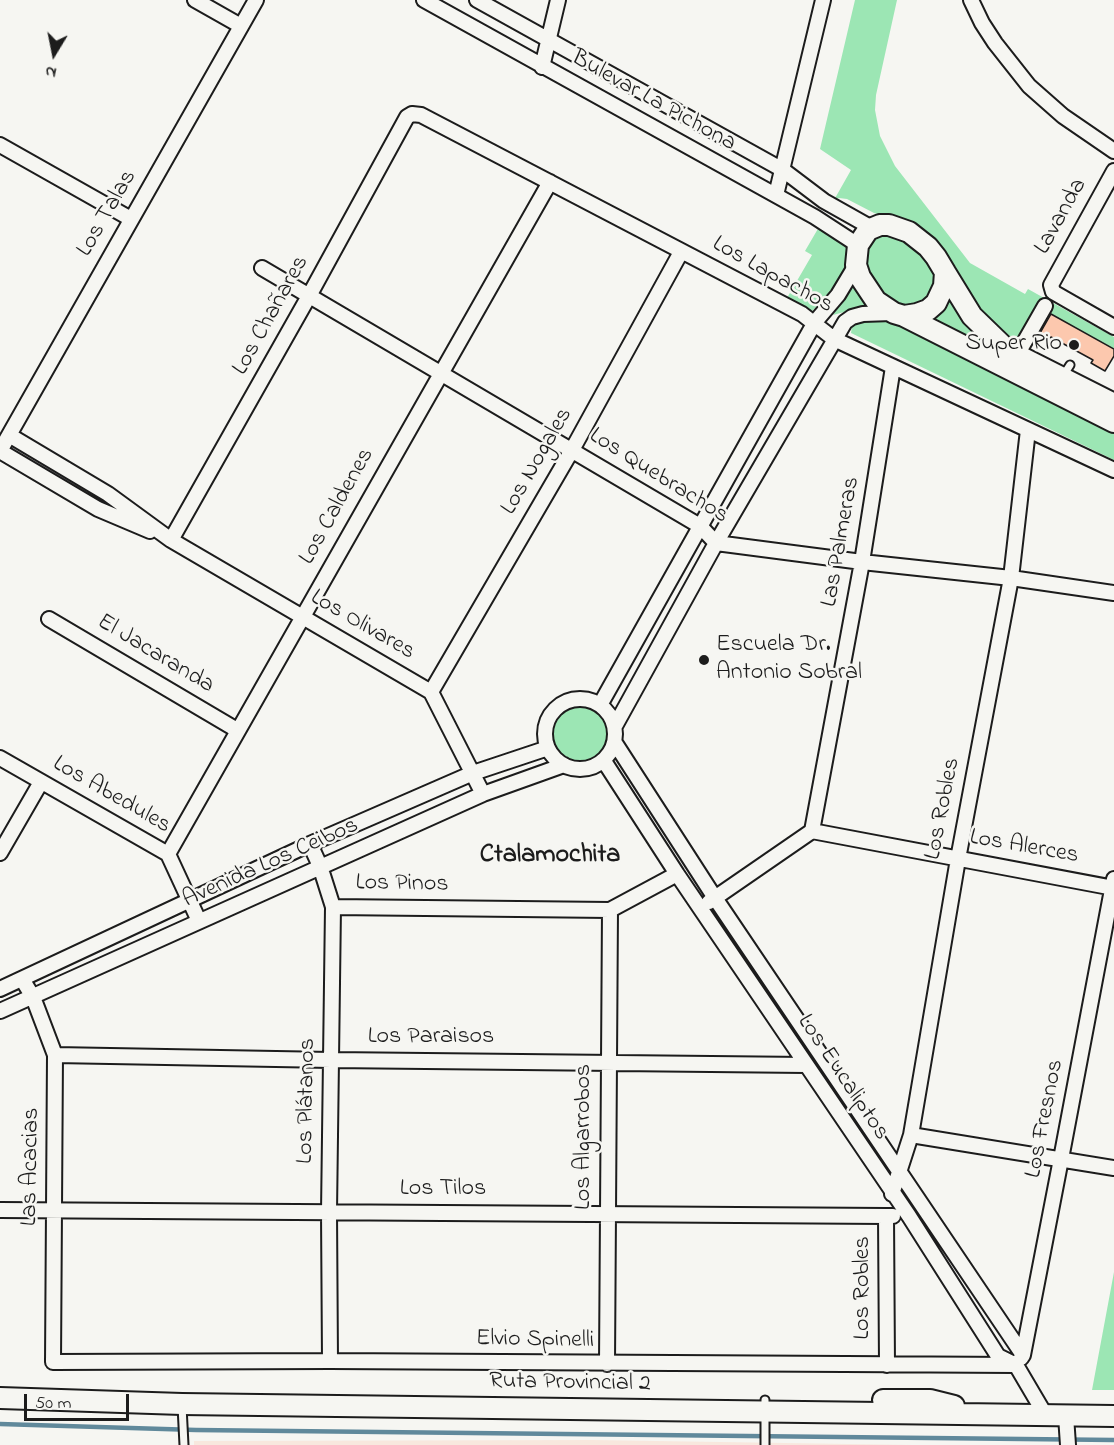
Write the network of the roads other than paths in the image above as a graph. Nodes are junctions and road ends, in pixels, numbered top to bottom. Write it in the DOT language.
graph roads {
  1 [pos="195,0"];
  2 [pos="256,0"];
  3 [pos="424,0"];
  4 [pos="477,0"];
  5 [pos="558,0"];
  6 [pos="822,0"];
  7 [pos="971,0"];
  8 [pos="241,26"];
  9 [pos="549,41"];
  10 [pos="542,67"];
  11 [pos="411,114"];
  12 [pos="0,145"];
  13 [pos="1114,151"];
  14 [pos="783,170"];
  15 [pos="1114,171"];
  16 [pos="550,182"];
  17 [pos="776,195"];
  18 [pos="131,219"];
  19 [pos="872,228"];
  20 [pos="858,245"];
  21 [pos="681,252"];
  22 [pos="856,265"];
  23 [pos="262,268"];
  24 [pos="945,272"];
  25 [pos="309,296"];
  26 [pos="1045,306"];
  27 [pos="899,314"];
  28 [pos="815,322"];
  29 [pos="1114,327"];
  30 [pos="834,339"];
  31 [pos="1025,346"];
  32 [pos="893,367"];
  33 [pos="440,373"];
  34 [pos="1112,398"];
  35 [pos="1114,422"];
  36 [pos="1028,430"];
  37 [pos="9,435"];
  38 [pos="572,450"];
  39 [pos="0,451"];
  40 [pos="1114,470"];
  41 [pos="700,526"];
  42 [pos="171,540"];
  43 [pos="716,543"];
  44 [pos="862,562"];
  45 [pos="1011,578"];
  46 [pos="1114,593"];
  47 [pos="302,617"];
  48 [pos="49,619"];
  49 [pos="431,692"];
  50 [pos="600,705"];
  51 [pos="615,726"];
  52 [pos="237,730"];
  53 [pos="615,743"];
  54 [pos="548,748"];
  55 [pos="0,758"];
  56 [pos="604,760"];
  57 [pos="564,765"];
  58 [pos="473,773"];
  59 [pos="41,782"];
  60 [pos="483,794"];
  61 [pos="812,831"];
  62 [pos="310,844"];
  63 [pos="0,853"];
  64 [pos="168,854"];
  65 [pos="958,859"];
  66 [pos="320,866"];
  67 [pos="677,874"];
  68 [pos="1114,884"];
  69 [pos="715,898"];
  70 [pos="189,901"];
  71 [pos="333,907"];
  72 [pos="700,909"];
  73 [pos="610,910"];
  74 [pos="199,921"];
  75 [pos="22,980"];
  76 [pos="0,989"];
  77 [pos="33,997"];
  78 [pos="0,1011"];
  79 [pos="55,1054"];
  80 [pos="331,1060"];
  81 [pos="609,1062"];
  82 [pos="806,1065"];
  83 [pos="910,1135"];
  84 [pos="1061,1159"];
  85 [pos="1114,1168"];
  86 [pos="898,1170"];
  87 [pos="892,1194"];
  88 [pos="0,1210"];
  89 [pos="54,1211"];
  90 [pos="329,1212"];
  91 [pos="927,1213"];
  92 [pos="607,1214"];
  93 [pos="886,1216"];
  94 [pos="909,1216"];
  95 [pos="1020,1360"];
  96 [pos="330,1361"];
  97 [pos="53,1362"];
  98 [pos="607,1364"];
  99 [pos="886,1365"];
  100 [pos="0,1397"];
  101 [pos="182,1404"];
  102 [pos="765,1406"];
  103 [pos="1046,1416"];
  104 [pos="1066,1416"];
  105 [pos="1114,1416"];
  106 [pos="184,1445"];
  107 [pos="765,1445"];
  108 [pos="1068,1445"];
  1 -- 8 [label="street"];
  2 -- 8 [label="street, Los Talas"];
  3 -- 10 [label="street, Bulevar La Pichona"];
  4 -- 9 [label="street, Bulevar La Pichona"];
  5 -- 9 [label="street"];
  6 -- 14 [label="street"];
  7 -- 13 [label="street"];
  8 -- 18 [label="street, Los Talas"];
  9 -- 10 [label="street"];
  9 -- 14 [label="street, Bulevar La Pichona"];
  10 -- 17 [label="street, Bulevar La Pichona"];
  11 -- 16 [label="street, Los Lapachos"];
  11 -- 25 [label="street, Los Chañares"];
  12 -- 18 [label="street"];
  14 -- 17 [label="street"];
  14 -- 19 [label="street, Bulevar La Pichona"];
  15 -- 29 [label="street, Lavanda"];
  16 -- 21 [label="street, Los Lapachos"];
  16 -- 33 [label="street, Los Caldenes"];
  17 -- 20 [label="street, Bulevar La Pichona"];
  18 -- 37 [label="street, Los Talas"];
  19 -- 20 [label="main road"];
  19 -- 24 [label="main road"];
  20 -- 22 [label="main road"];
  21 -- 28 [label="street, Los Lapachos"];
  21 -- 38 [label="street, Los Nogales"];
  22 -- 27 [label="main road"];
  22 -- 28 [label="street"];
  23 -- 25 [label="street, Los Quebrachos"];
  24 -- 27 [label="main road"];
  24 -- 31 [label="main road"];
  25 -- 33 [label="street, Los Quebrachos"];
  25 -- 42 [label="street, Los Chañares"];
  26 -- 31 [label="street"];
  27 -- 30 [label="street"];
  27 -- 35 [label="main road"];
  28 -- 30 [label="street, Los Lapachos"];
  28 -- 41 [label="street"];
  30 -- 32 [label="street, Los Lapachos"];
  30 -- 43 [label="street"];
  31 -- 34 [label="main road"];
  32 -- 36 [label="street, Los Lapachos"];
  32 -- 44 [label="street, Las Palmeras"];
  33 -- 38 [label="street, Los Quebrachos"];
  33 -- 47 [label="street, Los Caldenes"];
  36 -- 40 [label="street, Los Lapachos"];
  36 -- 45 [label="street, Los Robles"];
  37 -- 39 [label="street, Los Talas"];
  37 -- 42 [label="street"];
  38 -- 41 [label="street, Los Quebrachos"];
  38 -- 49 [label="street, Los Nogales"];
  39 -- 42 [label="street"];
  41 -- 43 [label="street, Los Quebrachos"];
  41 -- 50 [label="street"];
  42 -- 47 [label="street, Los Olivares"];
  43 -- 44 [label="street, Los Quebrachos"];
  43 -- 51 [label="street"];
  44 -- 45 [label="street, Los Quebrachos"];
  44 -- 61 [label="street, Las Palmeras"];
  45 -- 46 [label="street, Los Quebrachos"];
  45 -- 65 [label="street, Los Robles"];
  47 -- 49 [label="street, Los Olivares"];
  47 -- 52 [label="street, Los Caldenes"];
  48 -- 52 [label="street, El Jacaranda"];
  49 -- 58 [label="street, Los Olivares"];
  50 -- 51 [label="street"];
  50 -- 54 [label="street"];
  51 -- 53 [label="street"];
  52 -- 64 [label="street, Los Caldenes"];
  53 -- 56 [label="street"];
  53 -- 69 [label="street, Los Eucaliptos"];
  54 -- 57 [label="street"];
  54 -- 58 [label="street, Avenida Los Ceibos"];
  55 -- 59 [label="street, Los Abedules"];
  56 -- 57 [label="street"];
  56 -- 67 [label="street, Los Eucaliptos"];
  57 -- 60 [label="street, Avenida Los Ceibos"];
  58 -- 60 [label="street, Los Olivares"];
  58 -- 62 [label="street, Avenida Los Ceibos"];
  59 -- 63 [label="street"];
  59 -- 64 [label="street, Los Abedules"];
  60 -- 66 [label="street, Avenida Los Ceibos"];
  61 -- 65 [label="street, Los Alerces"];
  61 -- 69 [label="street"];
  62 -- 66 [label="street, Los Plátanos"];
  62 -- 70 [label="street, Avenida Los Ceibos"];
  64 -- 70 [label="street, Los Abedules"];
  65 -- 68 [label="street, Los Alerces"];
  65 -- 83 [label="street, Los Robles"];
  66 -- 71 [label="street, Los Plátanos"];
  66 -- 74 [label="street, Avenida Los Ceibos"];
  67 -- 72 [label="street, Los Eucaliptos"];
  67 -- 73 [label="street, Los Pinos"];
  68 -- 84 [label="street, Los Fresnos"];
  69 -- 72 [label="street"];
  69 -- 86 [label="street, Los Eucaliptos"];
  70 -- 74 [label="street, Los Abedules"];
  70 -- 75 [label="street, Avenida Los Ceibos"];
  71 -- 73 [label="street, Los Pinos"];
  71 -- 80 [label="street, Los Plátanos"];
  72 -- 82 [label="street, Los Eucaliptos"];
  73 -- 81 [label="street, Los Algarrobos"];
  74 -- 77 [label="street, Avenida Los Ceibos"];
  75 -- 76 [label="street, Avenida Los Ceibos"];
  75 -- 77 [label="street, Las Acacias"];
  77 -- 78 [label="street, Avenida Los Ceibos"];
  77 -- 79 [label="street, Las Acacias"];
  79 -- 80 [label="street, Los Paraisos"];
  79 -- 89 [label="street, Las Acacias"];
  80 -- 81 [label="street, Los Paraisos"];
  80 -- 90 [label="street, Los Plátanos"];
  81 -- 82 [label="street, Los Paraisos"];
  81 -- 92 [label="street, Los Algarrobos"];
  82 -- 87 [label="street, Los Eucaliptos"];
  83 -- 84 [label="street"];
  83 -- 86 [label="street, Los Robles"];
  84 -- 85 [label="street"];
  84 -- 95 [label="street, Los Fresnos"];
  86 -- 87 [label="street, Los Robles"];
  86 -- 91 [label="street, Los Eucaliptos"];
  87 -- 94 [label="street, Los Eucaliptos"];
  88 -- 89 [label="street, Los Tilos"];
  89 -- 90 [label="street, Los Tilos"];
  89 -- 97 [label="street, Las Acacias"];
  90 -- 92 [label="street, Los Tilos"];
  90 -- 96 [label="street, Los Plátanos"];
  91 -- 94 [label="street, Los Robles"];
  91 -- 95 [label="street, Los Eucaliptos"];
  92 -- 93 [label="street, Los Tilos"];
  92 -- 98 [label="street, Los Algarrobos"];
  93 -- 94 [label="street, Los Robles"];
  93 -- 99 [label="street, Los Robles"];
  94 -- 95 [label="street, Los Eucaliptos"];
  95 -- 99 [label="street, Elvio Spinelli"];
  95 -- 103 [label="street, Los Eucaliptos"];
  96 -- 97 [label="street, Elvio Spinelli"];
  96 -- 98 [label="street, Elvio Spinelli"];
  98 -- 99 [label="street, Elvio Spinelli"];
  100 -- 101 [label="main road, Ruta Provincial 2"];
  101 -- 102 [label="main road, Ruta Provincial 2"];
  101 -- 106 [label="lane"];
  102 -- 103 [label="main road, Ruta Provincial 2"];
  102 -- 107 [label="lane"];
  103 -- 104 [label="main road, Ruta Provincial 2"];
  104 -- 105 [label="main road, Ruta Provincial 2"];
  104 -- 108 [label="street"];
}
